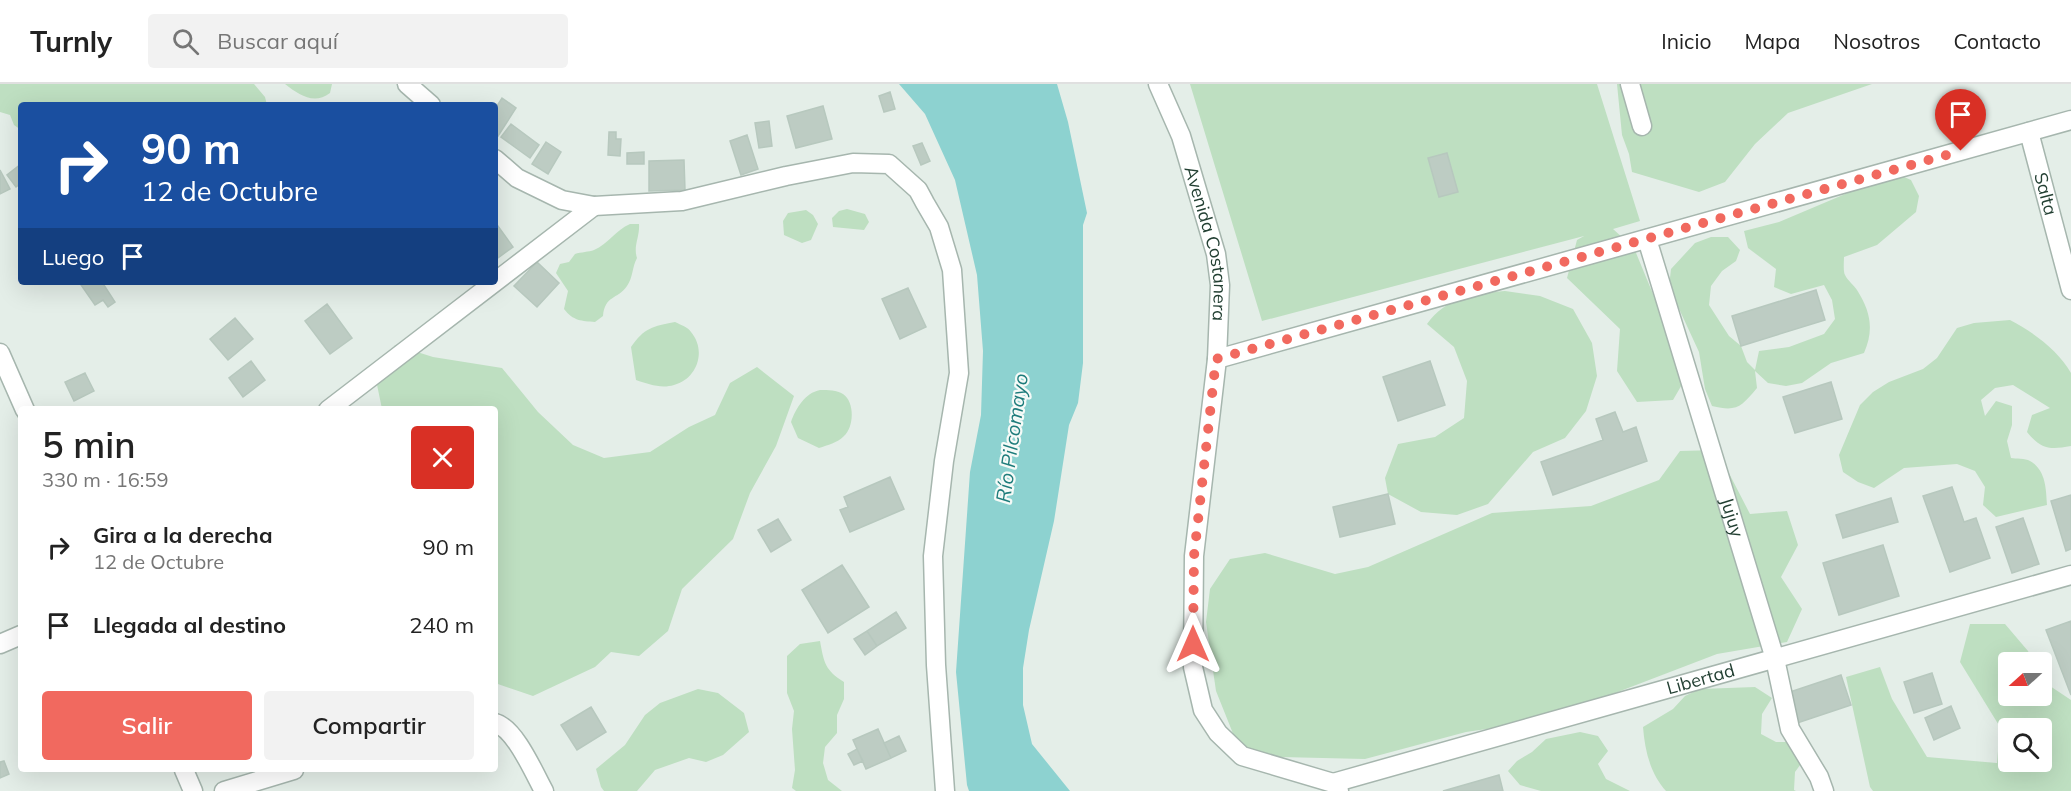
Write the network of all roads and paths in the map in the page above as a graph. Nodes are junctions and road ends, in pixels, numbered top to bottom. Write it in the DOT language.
graph roads {
  1 [pos="407,84"];
  2 [pos="1158,84"];
  3 [pos="1630,84"];
  4 [pos="428,102"];
  5 [pos="2071,120"];
  6 [pos="1642,126"];
  7 [pos="2029,132"];
  8 [pos="498,162"];
  9 [pos="594,206"];
  10 [pos="1647,239"];
  11 [pos="498,280"];
  12 [pos="491,285"];
  13 [pos="2071,290"];
  14 [pos="0,353"];
  15 [pos="1216,359"];
  16 [pos="24,406"];
  17 [pos="333,406"];
  18 [pos="2071,575"];
  19 [pos="18,636"];
  20 [pos="0,644"];
  21 [pos="1775,658"];
  22 [pos="498,724"];
  23 [pos="185,772"];
  24 [pos="287,772"];
  25 [pos="1336,787"];
  26 [pos="193,791"];
  27 [pos="224,791"];
  28 [pos="543,791"];
  29 [pos="945,791"];
  30 [pos="1824,791"];
  1 -- 4 [label="street"];
  2 -- 15 [label="street, Avenida Costanera"];
  3 -- 6 [label="street"];
  5 -- 7 [label="street"];
  7 -- 10 [label="street"];
  7 -- 13 [label="street, Salta"];
  8 -- 9 [label="street"];
  9 -- 11 [label="street"];
  9 -- 29 [label="street"];
  10 -- 15 [label="street"];
  10 -- 21 [label="street, Jujuy"];
  12 -- 17 [label="street"];
  14 -- 16 [label="street"];
  15 -- 25 [label="street, Avenida Costanera"];
  18 -- 21 [label="street, Libertad"];
  19 -- 20 [label="street"];
  21 -- 25 [label="street, Libertad"];
  21 -- 30 [label="street, Jujuy"];
  22 -- 28 [label="street"];
  23 -- 26 [label="street"];
  24 -- 27 [label="street"];
}
